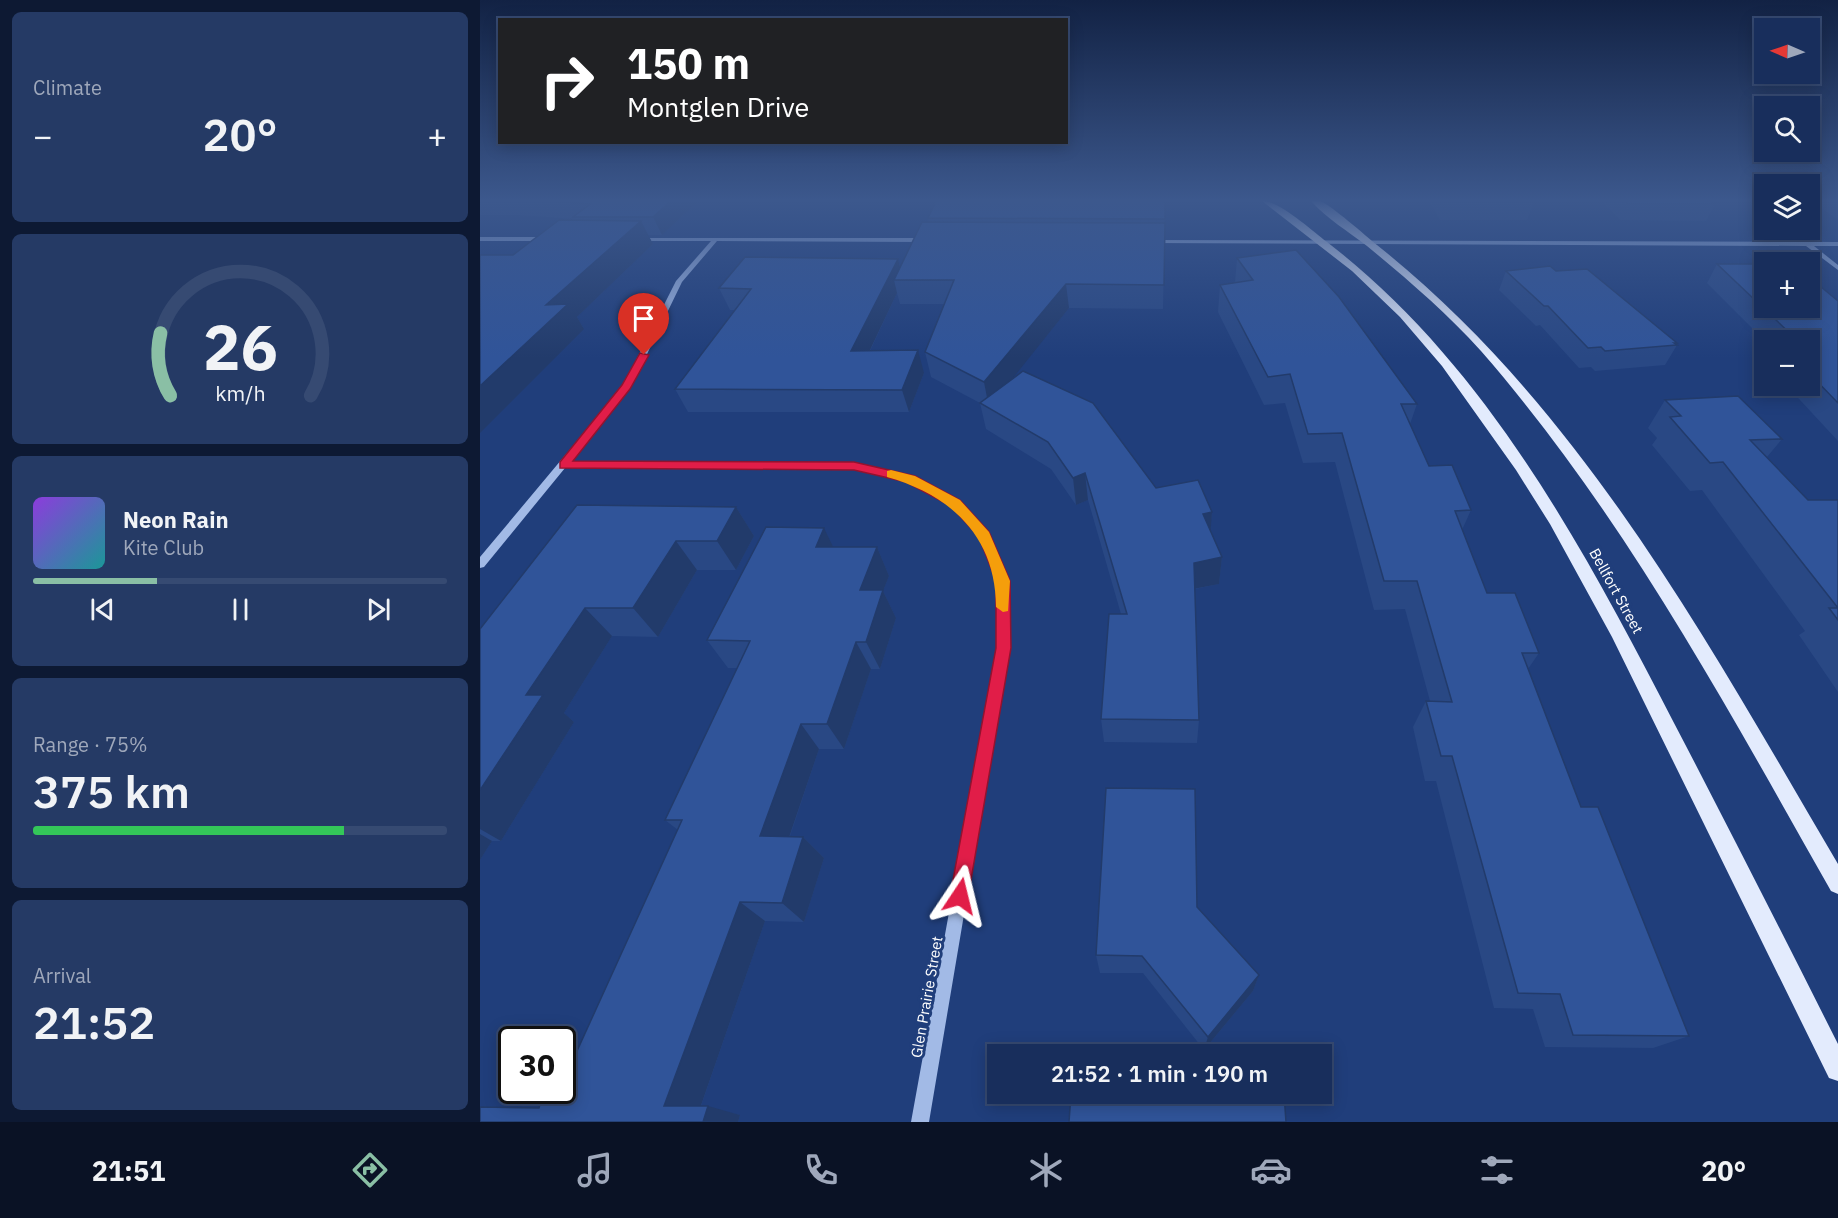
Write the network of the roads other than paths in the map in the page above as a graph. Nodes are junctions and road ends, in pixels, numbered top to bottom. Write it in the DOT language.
graph roads {
  1 [pos="704,253"];
  2 [pos="1335,253"];
  3 [pos="1382,253"];
  4 [pos="1819,253"];
  5 [pos="1838,268"];
  6 [pos="564,465"];
  7 [pos="480,564"];
  8 [pos="1838,884"];
  9 [pos="1838,1069"];
  10 [pos="920,1122"];
  1 -- 6 [label="street"];
  2 -- 9 [label="main road, Bellfort Street"];
  3 -- 8 [label="main road"];
  4 -- 5 [label="street"];
  6 -- 7 [label="street"];
  6 -- 10 [label="street, Glen Prairie Street"];
}
